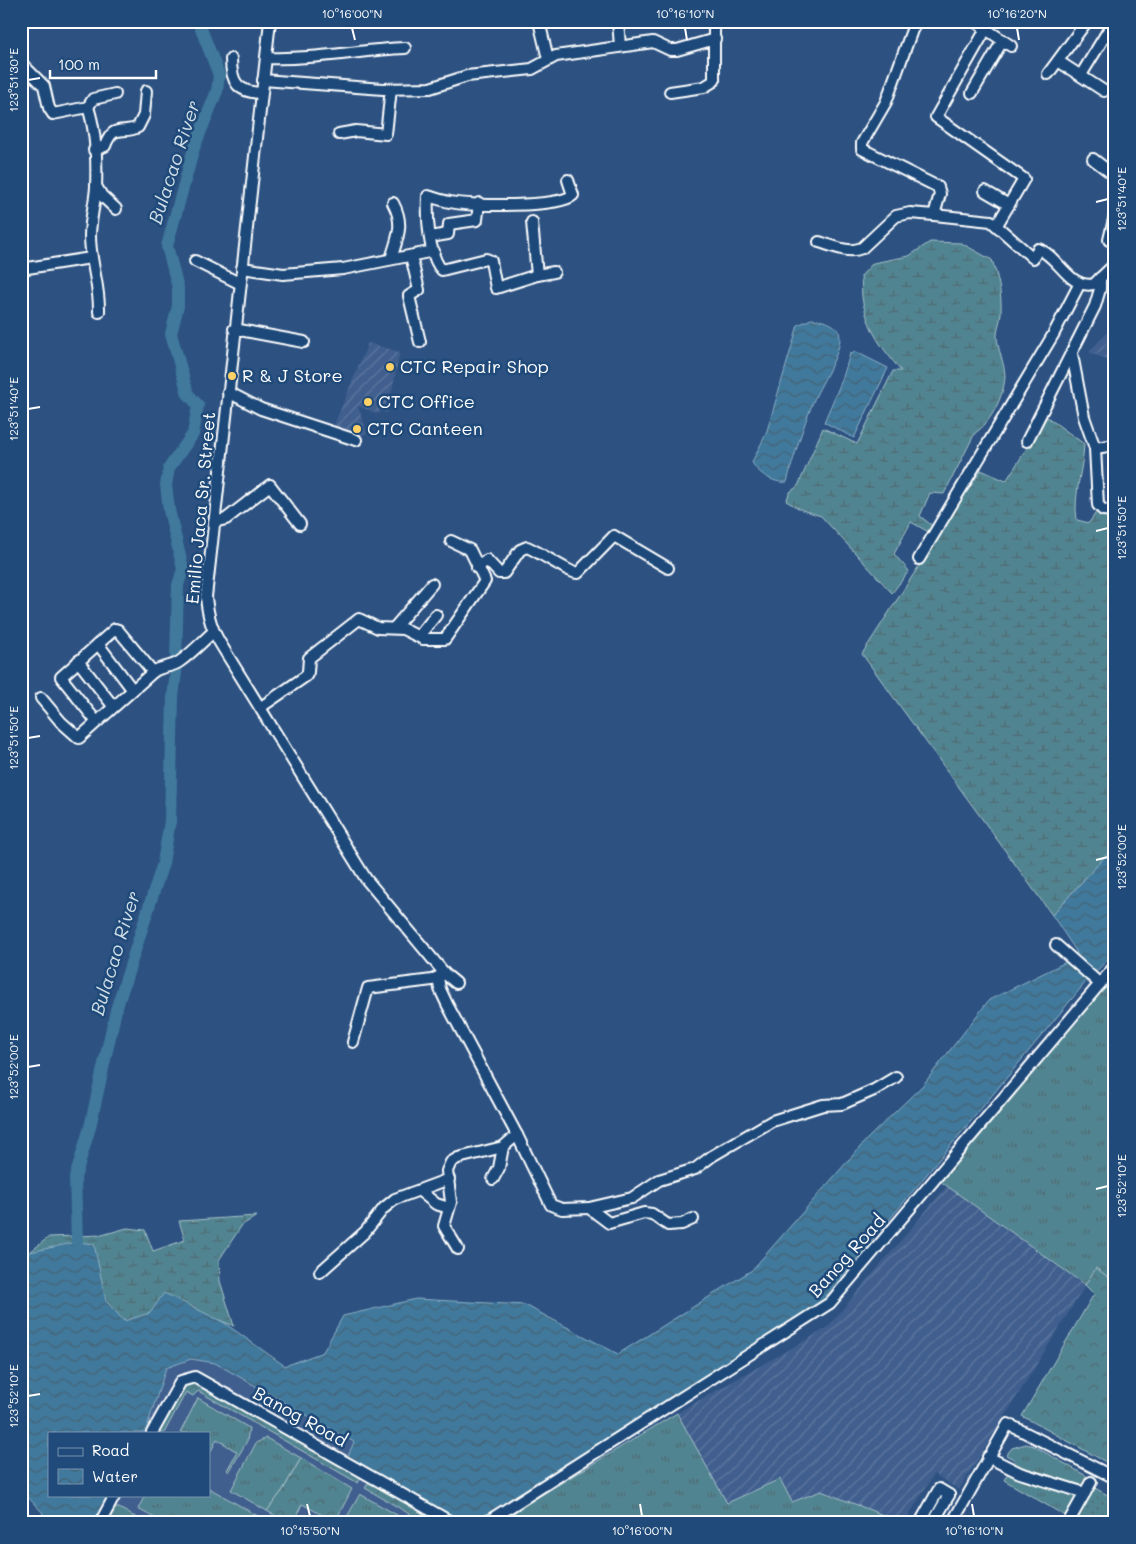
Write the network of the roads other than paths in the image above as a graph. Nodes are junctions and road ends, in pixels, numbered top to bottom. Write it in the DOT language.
graph roads {
  1 [pos="270,21"];
  2 [pos="539,21"];
  3 [pos="618,21"];
  4 [pos="714,21"];
  5 [pos="917,21"];
  6 [pos="974,21"];
  7 [pos="1088,21"];
  8 [pos="1114,21"];
  9 [pos="986,29"];
  10 [pos="715,39"];
  11 [pos="620,46"];
  12 [pos="405,48"];
  13 [pos="266,58"];
  14 [pos="231,59"];
  15 [pos="548,59"];
  16 [pos="1058,61"];
  17 [pos="21,63"];
  18 [pos="1048,74"];
  19 [pos="1081,76"];
  20 [pos="263,80"];
  21 [pos="391,89"];
  22 [pos="146,91"];
  23 [pos="1104,91"];
  24 [pos="670,92"];
  25 [pos="261,93"];
  26 [pos="972,93"];
  27 [pos="116,94"];
  28 [pos="88,107"];
  29 [pos="339,134"];
  30 [pos="94,150"];
  31 [pos="1093,159"];
  32 [pos="1115,176"];
  33 [pos="568,180"];
  34 [pos="96,186"];
  35 [pos="985,191"];
  36 [pos="393,203"];
  37 [pos="479,203"];
  38 [pos="1009,205"];
  39 [pos="116,209"];
  40 [pos="934,215"];
  41 [pos="1115,215"];
  42 [pos="532,222"];
  43 [pos="997,225"];
  44 [pos="430,237"];
  45 [pos="1109,240"];
  46 [pos="820,242"];
  47 [pos="434,251"];
  48 [pos="412,256"];
  49 [pos="91,258"];
  50 [pos="391,259"];
  51 [pos="195,261"];
  52 [pos="1115,264"];
  53 [pos="242,268"];
  54 [pos="21,270"];
  55 [pos="554,272"];
  56 [pos="537,275"];
  57 [pos="1100,278"];
  58 [pos="239,283"];
  59 [pos="1080,283"];
  60 [pos="99,312"];
  61 [pos="234,329"];
  62 [pos="304,342"];
  63 [pos="420,342"];
  64 [pos="1072,354"];
  65 [pos="228,392"];
  66 [pos="356,440"];
  67 [pos="1027,441"];
  68 [pos="1115,445"];
  69 [pos="1095,448"];
  70 [pos="1115,511"];
  71 [pos="214,522"];
  72 [pos="300,524"];
  73 [pos="450,541"];
  74 [pos="920,559"];
  75 [pos="477,568"];
  76 [pos="668,568"];
  77 [pos="432,584"];
  78 [pos="436,615"];
  79 [pos="394,628"];
  80 [pos="213,632"];
  81 [pos="419,636"];
  82 [pos="98,644"];
  83 [pos="78,661"];
  84 [pos="153,672"];
  85 [pos="132,689"];
  86 [pos="42,698"];
  87 [pos="113,706"];
  88 [pos="261,707"];
  89 [pos="96,722"];
  90 [pos="1056,945"];
  91 [pos="1115,966"];
  92 [pos="441,976"];
  93 [pos="1096,981"];
  94 [pos="456,983"];
  95 [pos="353,1042"];
  96 [pos="896,1077"];
  97 [pos="517,1135"];
  98 [pos="502,1147"];
  99 [pos="449,1179"];
  100 [pos="493,1179"];
  101 [pos="420,1191"];
  102 [pos="449,1208"];
  103 [pos="590,1208"];
  104 [pos="693,1219"];
  105 [pos="458,1249"];
  106 [pos="320,1272"];
  107 [pos="153,1432"];
  108 [pos="988,1457"];
  109 [pos="1115,1478"];
  110 [pos="1091,1482"];
  111 [pos="1085,1493"];
  112 [pos="949,1495"];
  113 [pos="115,1496"];
  114 [pos="966,1498"];
  115 [pos="100,1523"];
  116 [pos="453,1523"];
  117 [pos="485,1523"];
  118 [pos="920,1523"];
  119 [pos="933,1523"];
  120 [pos="952,1523"];
  121 [pos="1068,1523"];
  1 -- 13 [label="street, Emilio Jaca Sr. Street"];
  2 -- 15 [label="street"];
  3 -- 11 [label="street"];
  4 -- 10 [label="street"];
  5 -- 40 [label="street"];
  6 -- 9 [label="street"];
  7 -- 16 [label="street"];
  8 -- 19 [label="street"];
  9 -- 26 [label="street"];
  9 -- 38 [label="street"];
  10 -- 11 [label="street"];
  10 -- 24 [label="street"];
  11 -- 15 [label="street"];
  12 -- 13 [label="street"];
  13 -- 20 [label="street, Emilio Jaca Sr. Street"];
  14 -- 25 [label="street"];
  15 -- 21 [label="street"];
  16 -- 18 [label="street"];
  16 -- 19 [label="street"];
  17 -- 28 [label="street"];
  19 -- 23 [label="street"];
  20 -- 21 [label="street"];
  20 -- 25 [label="street, Emilio Jaca Sr. Street"];
  21 -- 29 [label="street"];
  22 -- 30 [label="street"];
  25 -- 53 [label="street, Emilio Jaca Sr. Street"];
  27 -- 28 [label="street"];
  28 -- 30 [label="street"];
  30 -- 34 [label="street"];
  31 -- 32 [label="street"];
  33 -- 37 [label="street"];
  34 -- 39 [label="street"];
  34 -- 49 [label="street"];
  35 -- 38 [label="street"];
  36 -- 50 [label="street"];
  37 -- 44 [label="street"];
  37 -- 44 [label="street"];
  38 -- 43 [label="street"];
  40 -- 43 [label="street"];
  40 -- 46 [label="street"];
  41 -- 45 [label="street"];
  42 -- 56 [label="street"];
  43 -- 59 [label="street"];
  44 -- 47 [label="street"];
  47 -- 48 [label="street"];
  47 -- 56 [label="street"];
  48 -- 50 [label="street"];
  48 -- 63 [label="street"];
  49 -- 54 [label="street"];
  49 -- 60 [label="street"];
  50 -- 53 [label="street"];
  51 -- 58 [label="street"];
  52 -- 57 [label="street"];
  53 -- 58 [label="street, Emilio Jaca Sr. Street"];
  55 -- 56 [label="street"];
  57 -- 59 [label="street"];
  57 -- 64 [label="street"];
  58 -- 61 [label="street, Emilio Jaca Sr. Street"];
  59 -- 74 [label="street"];
  61 -- 62 [label="street"];
  61 -- 65 [label="street, Emilio Jaca Sr. Street"];
  64 -- 67 [label="street"];
  64 -- 69 [label="street"];
  65 -- 66 [label="street"];
  65 -- 71 [label="street, Emilio Jaca Sr. Street"];
  68 -- 69 [label="street"];
  69 -- 70 [label="street"];
  71 -- 72 [label="street"];
  71 -- 80 [label="street, Emilio Jaca Sr. Street"];
  73 -- 75 [label="street"];
  75 -- 76 [label="street"];
  75 -- 81 [label="street"];
  77 -- 79 [label="street"];
  78 -- 81 [label="street"];
  79 -- 81 [label="street"];
  79 -- 88 [label="street"];
  80 -- 84 [label="street"];
  80 -- 88 [label="street, Emilio Jaca Sr. Street"];
  82 -- 83 [label="street"];
  82 -- 84 [label="street"];
  82 -- 85 [label="street"];
  83 -- 87 [label="street"];
  83 -- 89 [label="street"];
  84 -- 85 [label="street"];
  85 -- 87 [label="street"];
  86 -- 89 [label="street"];
  87 -- 89 [label="street"];
  88 -- 92 [label="street, Emilio Jaca Sr. Street"];
  90 -- 93 [label="street"];
  91 -- 93 [label="street, Banog Road"];
  92 -- 94 [label="street, Emilio Jaca Sr. Street"];
  92 -- 95 [label="street"];
  92 -- 97 [label="street"];
  93 -- 117 [label="street, Banog Road"];
  96 -- 103 [label="street"];
  97 -- 98 [label="street"];
  97 -- 103 [label="street"];
  98 -- 99 [label="street"];
  98 -- 100 [label="street"];
  99 -- 101 [label="street"];
  99 -- 102 [label="street"];
  101 -- 102 [label="street"];
  101 -- 106 [label="street"];
  102 -- 105 [label="street"];
  103 -- 104 [label="street"];
  107 -- 116 [label="street, Banog Road"];
  108 -- 109 [label="street"];
  108 -- 111 [label="street"];
  108 -- 114 [label="street"];
  110 -- 111 [label="street"];
  111 -- 121 [label="street"];
  112 -- 114 [label="street"];
  112 -- 118 [label="street"];
  112 -- 119 [label="street"];
  113 -- 115 [label="street"];
  114 -- 120 [label="street"];
}
